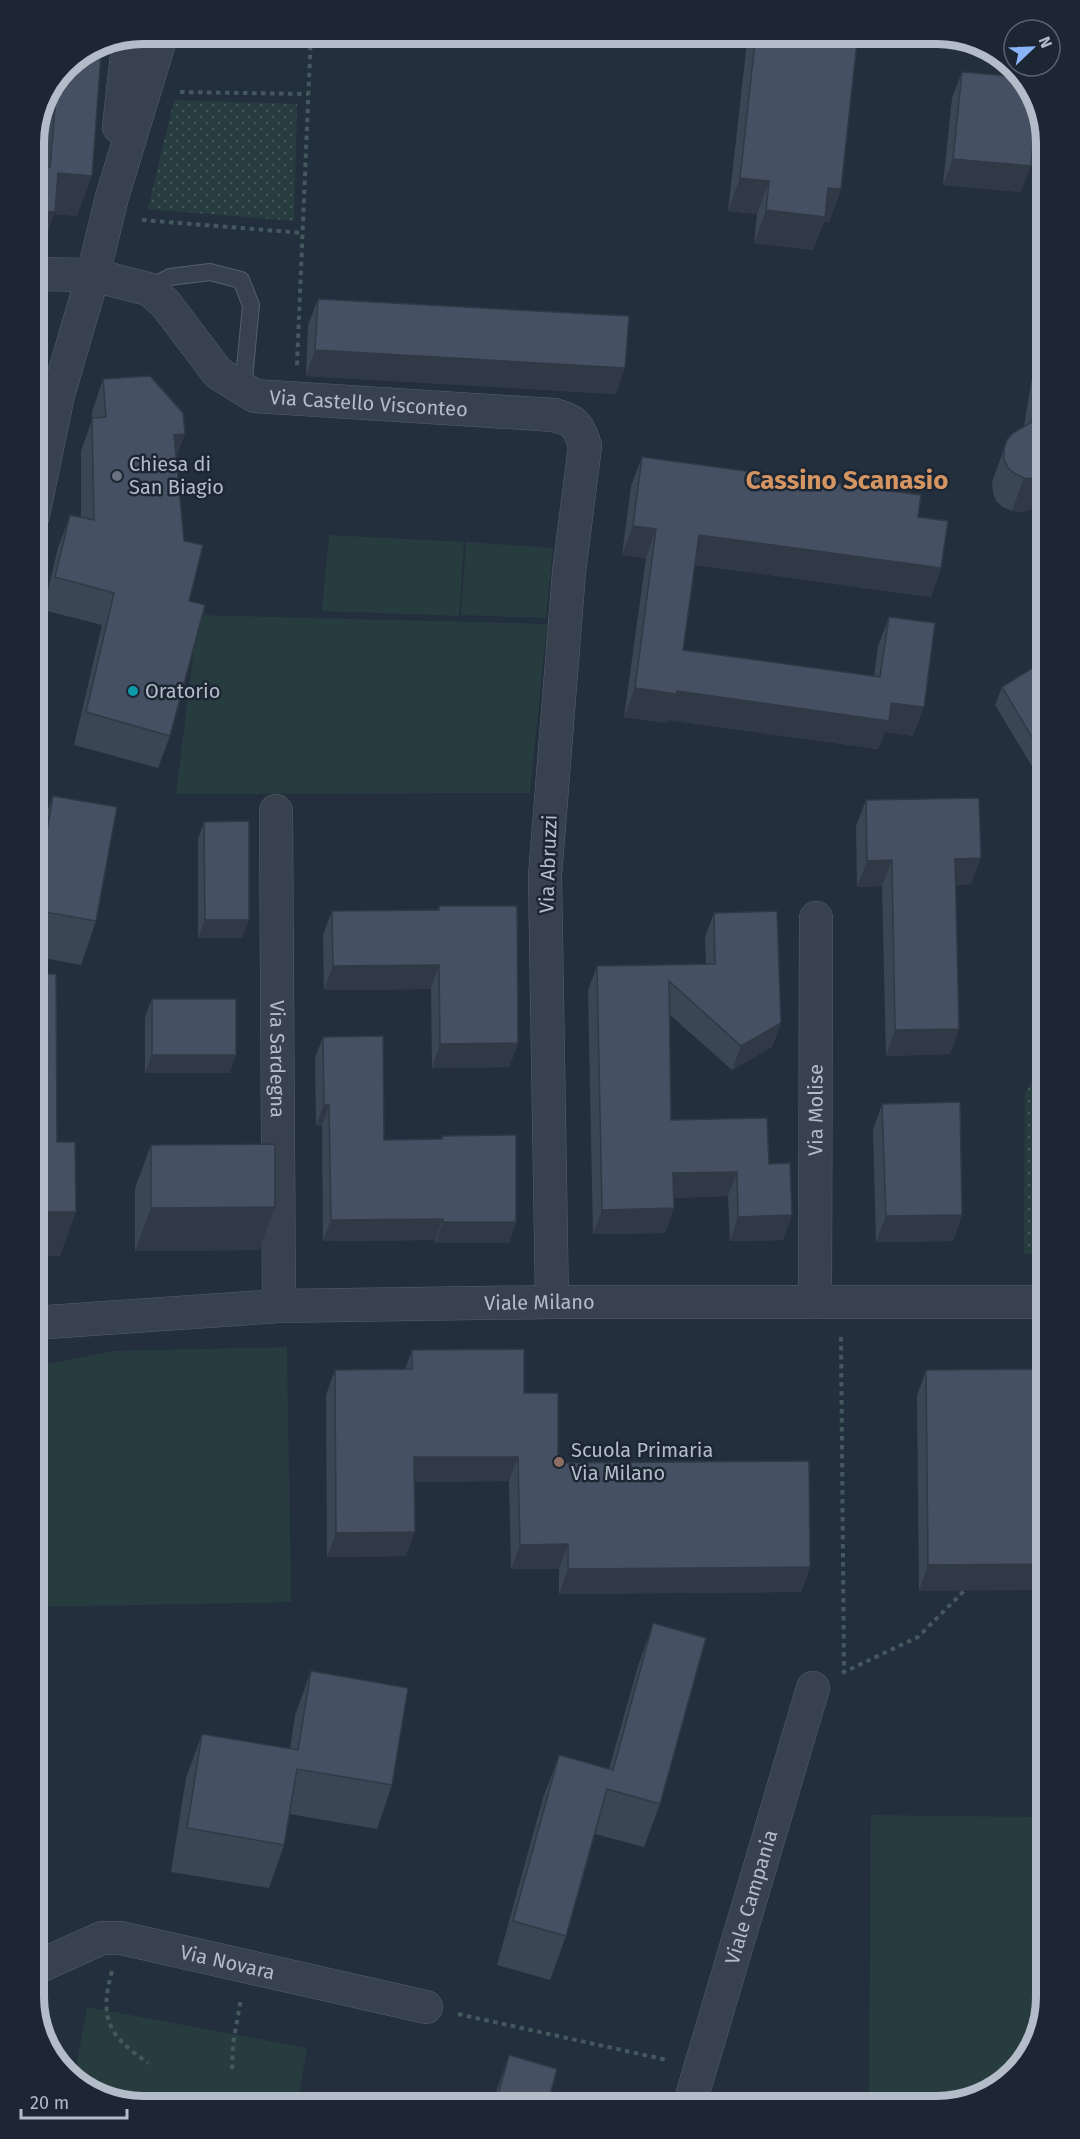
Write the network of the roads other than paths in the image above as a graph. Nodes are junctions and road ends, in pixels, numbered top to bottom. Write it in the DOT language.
graph roads {
  1 [pos="159,44"];
  2 [pos="128,45"];
  3 [pos="112,197"];
  4 [pos="44,274"];
  5 [pos="93,275"];
  6 [pos="148,289"];
  7 [pos="243,389"];
  8 [pos="579,428"];
  9 [pos="44,457"];
  10 [pos="276,811"];
  11 [pos="816,918"];
  12 [pos="552,1302"];
  13 [pos="1036,1302"];
  14 [pos="828,1303"];
  15 [pos="279,1306"];
  16 [pos="44,1322"];
  17 [pos="813,1688"];
  18 [pos="44,1964"];
  19 [pos="426,2007"];
  20 [pos="692,2096"];
  1 -- 3 [label="street"];
  2 -- 3 [label="street"];
  3 -- 5 [label="street"];
  4 -- 5 [label="street, Via Castello Visconteo"];
  5 -- 6 [label="street, Via Castello Visconteo"];
  5 -- 9 [label="street"];
  6 -- 7 [label="street, Via Castello Visconteo"];
  6 -- 7 [label="lane"];
  7 -- 8 [label="street, Via Castello Visconteo"];
  8 -- 12 [label="street, Via Abruzzi"];
  10 -- 15 [label="street, Via Sardegna"];
  11 -- 14 [label="street, Via Molise"];
  12 -- 14 [label="street, Viale Milano"];
  12 -- 15 [label="street, Viale Milano"];
  13 -- 14 [label="street, Viale Milano"];
  15 -- 16 [label="street, Viale Milano"];
  17 -- 20 [label="street, Viale Campania"];
  18 -- 19 [label="street, Via Novara"];
}
